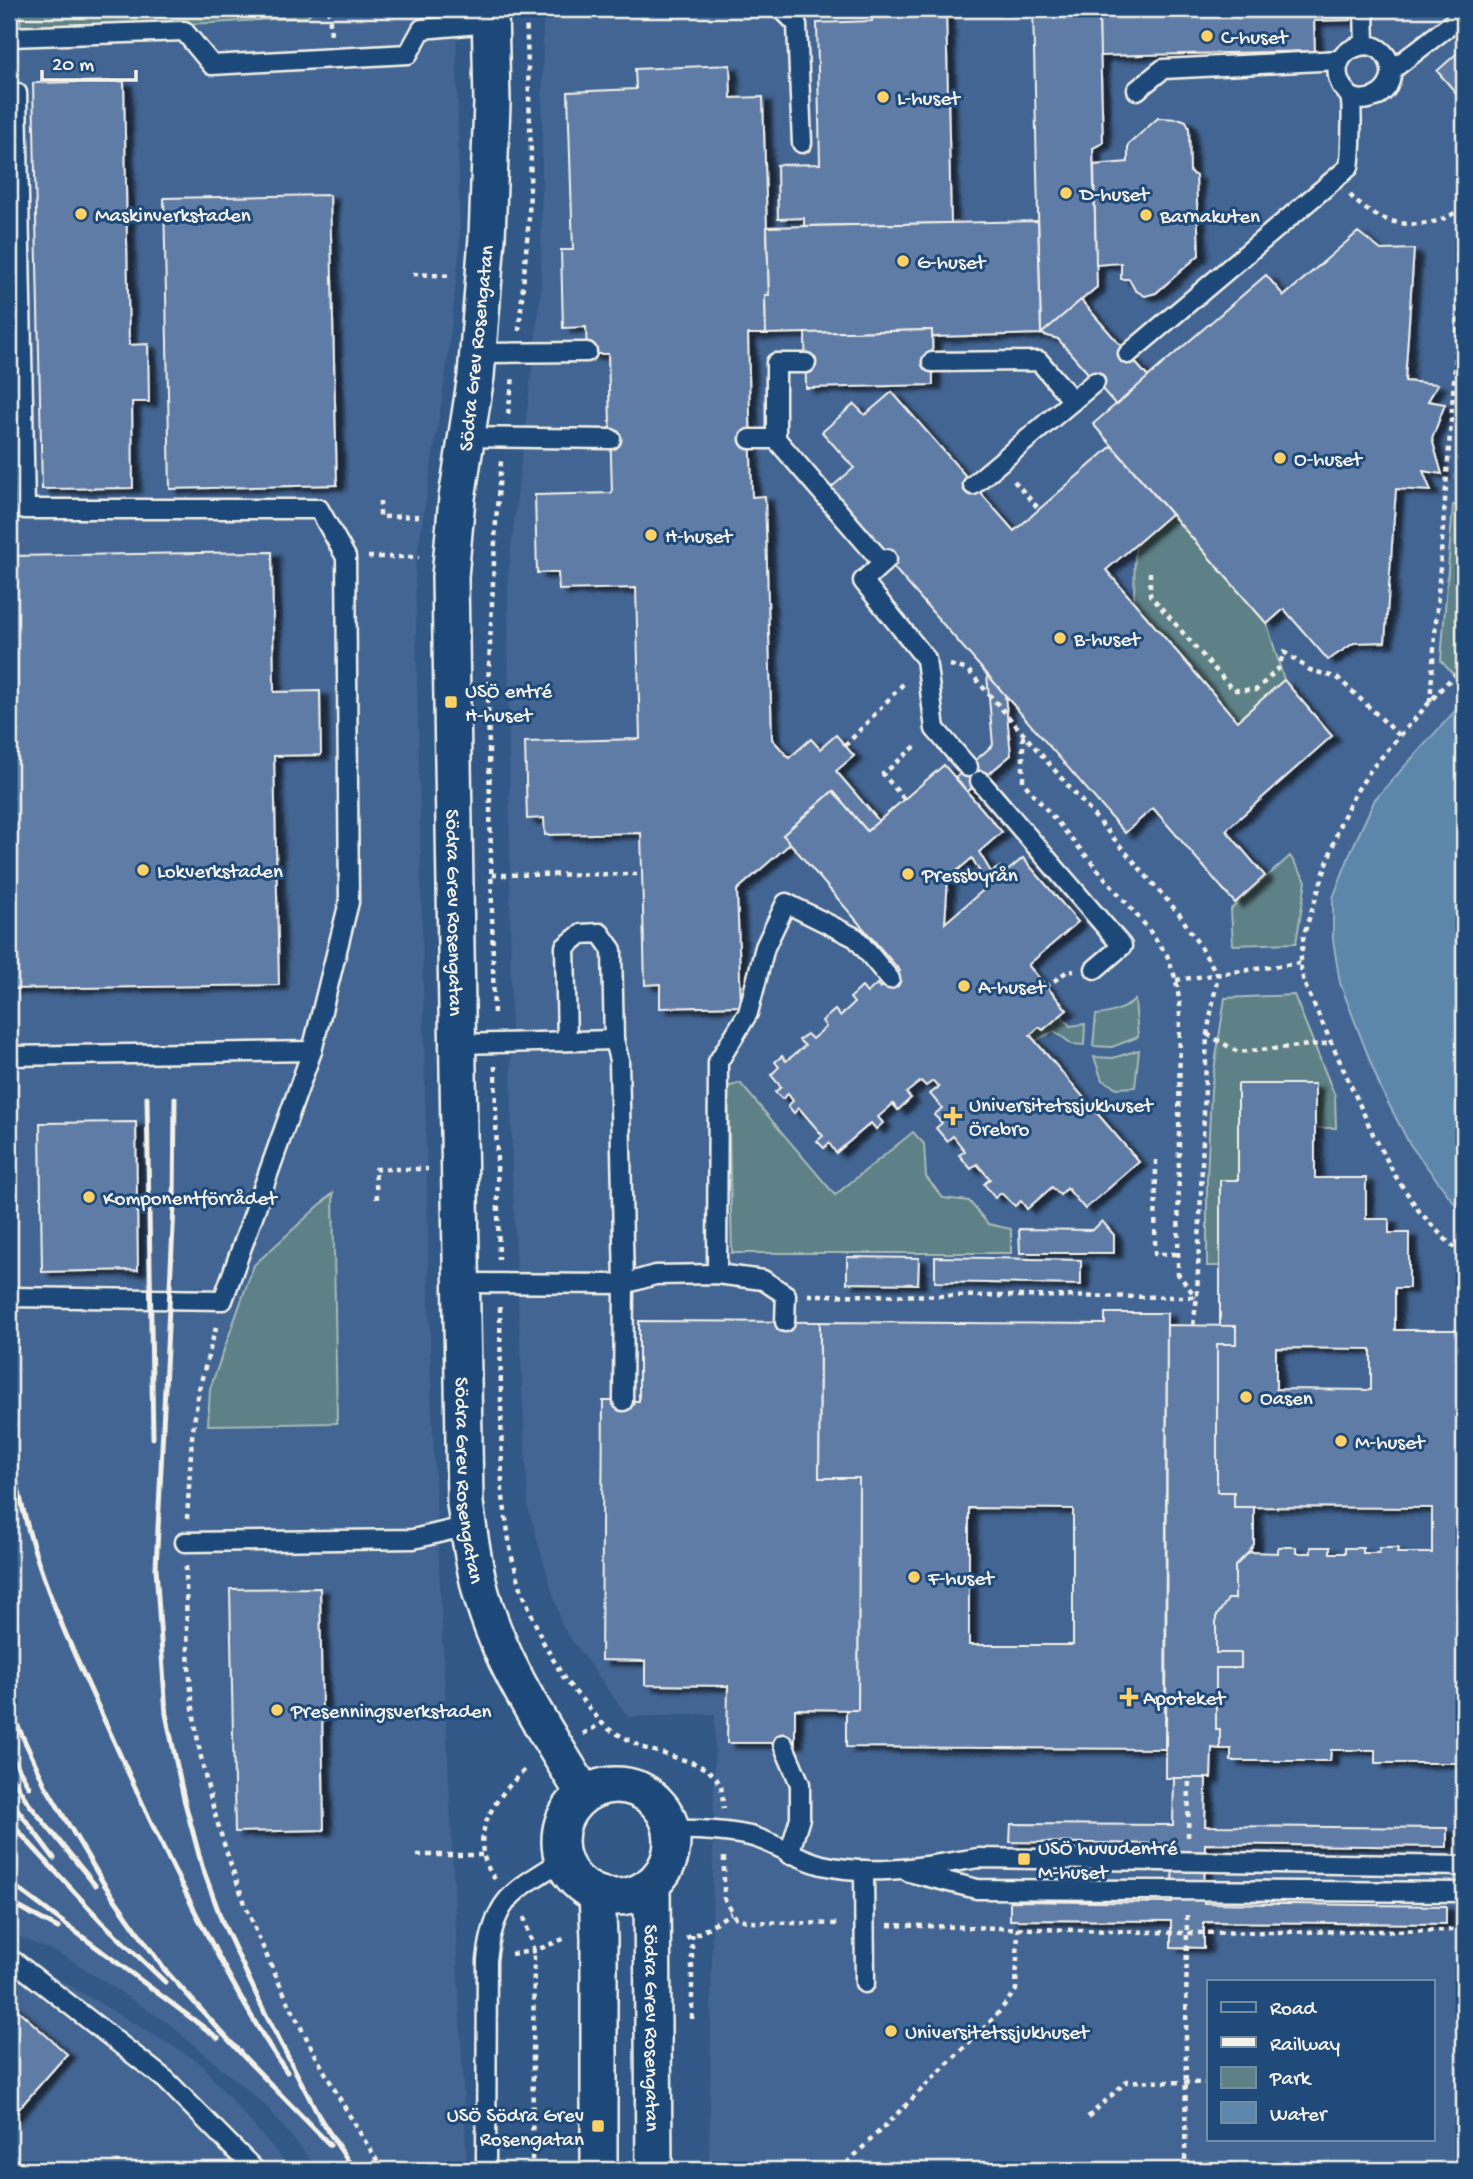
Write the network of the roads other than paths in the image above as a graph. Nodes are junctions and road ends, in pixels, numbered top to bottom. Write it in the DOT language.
graph roads {
  1 [pos="782,9"];
  2 [pos="1364,9"];
  3 [pos="1464,14"];
  4 [pos="490,16"];
  5 [pos="9,37"];
  6 [pos="1365,45"];
  7 [pos="1340,60"];
  8 [pos="1392,70"];
  9 [pos="1137,90"];
  10 [pos="16,93"];
  11 [pos="1350,96"];
  12 [pos="802,143"];
  13 [pos="15,320"];
  14 [pos="587,352"];
  15 [pos="478,353"];
  16 [pos="1128,354"];
  17 [pos="932,362"];
  18 [pos="806,363"];
  19 [pos="1095,382"];
  20 [pos="1073,401"];
  21 [pos="465,437"];
  22 [pos="611,439"];
  23 [pos="750,439"];
  24 [pos="776,439"];
  25 [pos="973,485"];
  26 [pos="968,766"];
  27 [pos="980,781"];
  28 [pos="1095,969"];
  29 [pos="890,979"];
  30 [pos="614,1040"];
  31 [pos="567,1041"];
  32 [pos="457,1044"];
  33 [pos="312,1051"];
  34 [pos="9,1056"];
  35 [pos="717,1274"];
  36 [pos="461,1283"];
  37 [pos="624,1284"];
  38 [pos="9,1297"];
  39 [pos="785,1322"];
  40 [pos="623,1401"];
  41 [pos="468,1526"];
  42 [pos="186,1542"];
  43 [pos="783,1744"];
  44 [pos="584,1794"];
  45 [pos="671,1830"];
  46 [pos="789,1854"];
  47 [pos="563,1860"];
  48 [pos="1464,1866"];
  49 [pos="864,1870"];
  50 [pos="902,1870"];
  51 [pos="652,1884"];
  52 [pos="1464,1892"];
  53 [pos="597,1894"];
  54 [pos="9,1962"];
  55 [pos="865,1983"];
  56 [pos="255,2170"];
  57 [pos="486,2170"];
  58 [pos="599,2170"];
  59 [pos="653,2170"];
  1 -- 12 [label="lane"];
  2 -- 6 [label="lane"];
  3 -- 8 [label="lane"];
  4 -- 5 [label="lane"];
  4 -- 15 [label="street, Södra Grev Rosengatan"];
  6 -- 7 [label="lane"];
  6 -- 8 [label="lane"];
  7 -- 9 [label="lane"];
  7 -- 11 [label="lane"];
  8 -- 11 [label="lane"];
  10 -- 13 [label="lane"];
  11 -- 16 [label="lane"];
  13 -- 33 [label="lane"];
  14 -- 15 [label="lane"];
  15 -- 21 [label="street, Södra Grev Rosengatan"];
  17 -- 20 [label="lane"];
  18 -- 24 [label="lane"];
  19 -- 20 [label="lane"];
  20 -- 25 [label="lane"];
  21 -- 22 [label="lane"];
  21 -- 32 [label="street, Södra Grev Rosengatan"];
  23 -- 24 [label="lane"];
  24 -- 26 [label="lane"];
  27 -- 28 [label="lane"];
  29 -- 35 [label="lane"];
  30 -- 31 [label="lane"];
  30 -- 31 [label="lane"];
  30 -- 37 [label="lane"];
  31 -- 32 [label="lane"];
  32 -- 36 [label="street, Södra Grev Rosengatan"];
  33 -- 34 [label="lane"];
  33 -- 38 [label="lane"];
  35 -- 37 [label="lane"];
  35 -- 39 [label="lane"];
  36 -- 37 [label="lane"];
  36 -- 41 [label="street, Södra Grev Rosengatan"];
  37 -- 40 [label="lane"];
  41 -- 42 [label="lane"];
  41 -- 44 [label="street, Södra Grev Rosengatan"];
  43 -- 46 [label="lane"];
  44 -- 45 [label="street"];
  44 -- 47 [label="street"];
  45 -- 46 [label="lane"];
  45 -- 51 [label="street"];
  46 -- 49 [label="lane"];
  47 -- 53 [label="street"];
  47 -- 57 [label="lane"];
  48 -- 50 [label="lane"];
  49 -- 50 [label="lane"];
  49 -- 55 [label="lane"];
  50 -- 52 [label="lane"];
  51 -- 53 [label="street"];
  51 -- 59 [label="street, Södra Grev Rosengatan"];
  53 -- 58 [label="street"];
  54 -- 56 [label="lane"];
}
